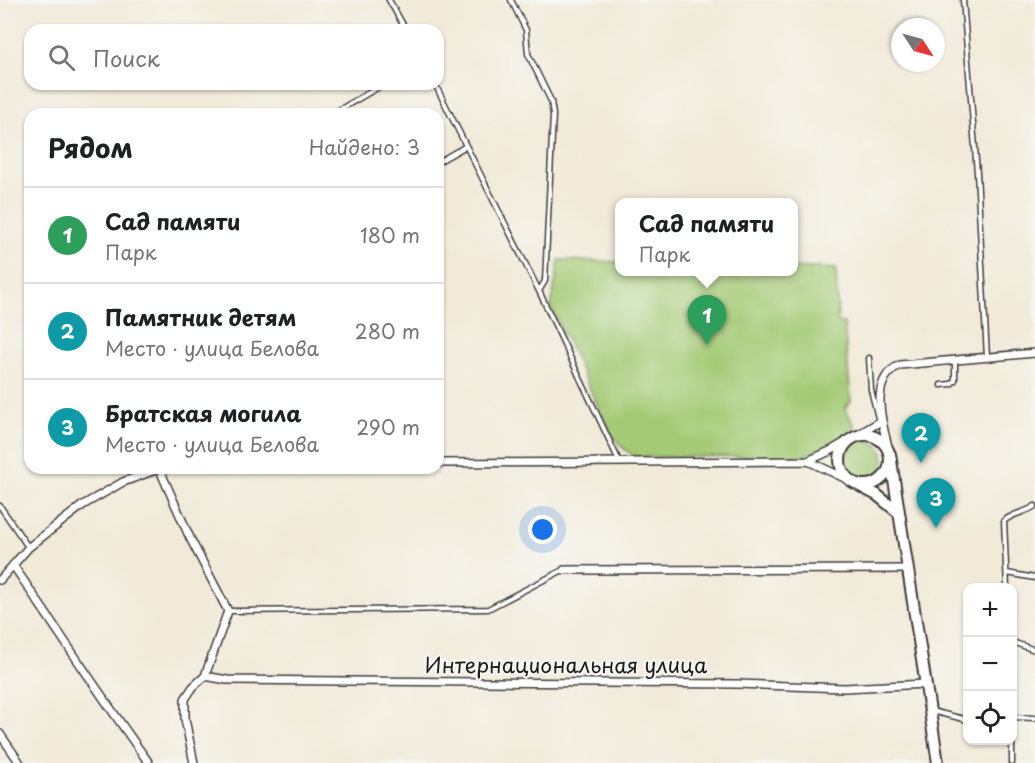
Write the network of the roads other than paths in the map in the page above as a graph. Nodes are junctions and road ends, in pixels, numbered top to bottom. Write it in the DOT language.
graph roads {
  1 [pos="389,0"];
  2 [pos="510,0"];
  3 [pos="963,0"];
  4 [pos="403,24"];
  5 [pos="374,90"];
  6 [pos="438,90"];
  7 [pos="342,108"];
  8 [pos="466,146"];
  9 [pos="444,159"];
  10 [pos="539,291"];
  11 [pos="1035,353"];
  12 [pos="987,357"];
  13 [pos="869,358"];
  14 [pos="955,360"];
  15 [pos="942,385"];
  16 [pos="880,422"];
  17 [pos="850,440"];
  18 [pos="890,454"];
  19 [pos="808,460"];
  20 [pos="619,461"];
  21 [pos="444,463"];
  22 [pos="144,474"];
  23 [pos="163,474"];
  24 [pos="851,481"];
  25 [pos="0,506"];
  26 [pos="1035,506"];
  27 [pos="1028,511"];
  28 [pos="1035,511"];
  29 [pos="899,513"];
  30 [pos="28,547"];
  31 [pos="13,565"];
  32 [pos="908,569"];
  33 [pos="564,570"];
  34 [pos="1006,573"];
  35 [pos="1035,578"];
  36 [pos="0,580"];
  37 [pos="1007,583"];
  38 [pos="228,611"];
  39 [pos="1017,644"];
  40 [pos="1035,650"];
  41 [pos="205,676"];
  42 [pos="926,684"];
  43 [pos="930,711"];
  44 [pos="1017,717"];
  45 [pos="1035,718"];
  46 [pos="963,719"];
  47 [pos="0,734"];
  48 [pos="1012,745"];
  49 [pos="21,763"];
  50 [pos="149,763"];
  51 [pos="194,763"];
  52 [pos="938,763"];
  53 [pos="1012,763"];
  1 -- 4 [label="lane"];
  2 -- 10 [label="lane"];
  3 -- 12 [label="lane"];
  5 -- 7 [label="lane"];
  6 -- 8 [label="lane"];
  8 -- 9 [label="lane"];
  8 -- 10 [label="lane"];
  10 -- 20 [label="lane"];
  11 -- 12 [label="street"];
  12 -- 14 [label="street"];
  13 -- 16 [label="lane"];
  14 -- 15 [label="lane"];
  14 -- 16 [label="street"];
  16 -- 17 [label="street"];
  16 -- 18 [label="street"];
  17 -- 18 [label="main road"];
  17 -- 19 [label="street"];
  17 -- 24 [label="main road"];
  18 -- 24 [label="main road"];
  18 -- 29 [label="main road"];
  19 -- 20 [label="street"];
  19 -- 24 [label="street"];
  20 -- 21 [label="street"];
  22 -- 30 [label="street"];
  23 -- 38 [label="street"];
  24 -- 29 [label="main road"];
  25 -- 30 [label="lane"];
  26 -- 27 [label="lane"];
  27 -- 28 [label="lane"];
  27 -- 34 [label="lane"];
  29 -- 32 [label="main road"];
  30 -- 31 [label="street"];
  31 -- 36 [label="street"];
  31 -- 50 [label="street"];
  32 -- 33 [label="street"];
  32 -- 42 [label="main road"];
  33 -- 38 [label="lane"];
  34 -- 35 [label="lane"];
  34 -- 37 [label="lane"];
  38 -- 41 [label="street"];
  39 -- 40 [label="lane"];
  41 -- 42 [label="street, Интернациональная улица"];
  41 -- 51 [label="street"];
  42 -- 43 [label="main road"];
  43 -- 46 [label="lane"];
  43 -- 52 [label="main road"];
  44 -- 45 [label="lane"];
  47 -- 49 [label="street"];
  48 -- 53 [label="lane"];
}
